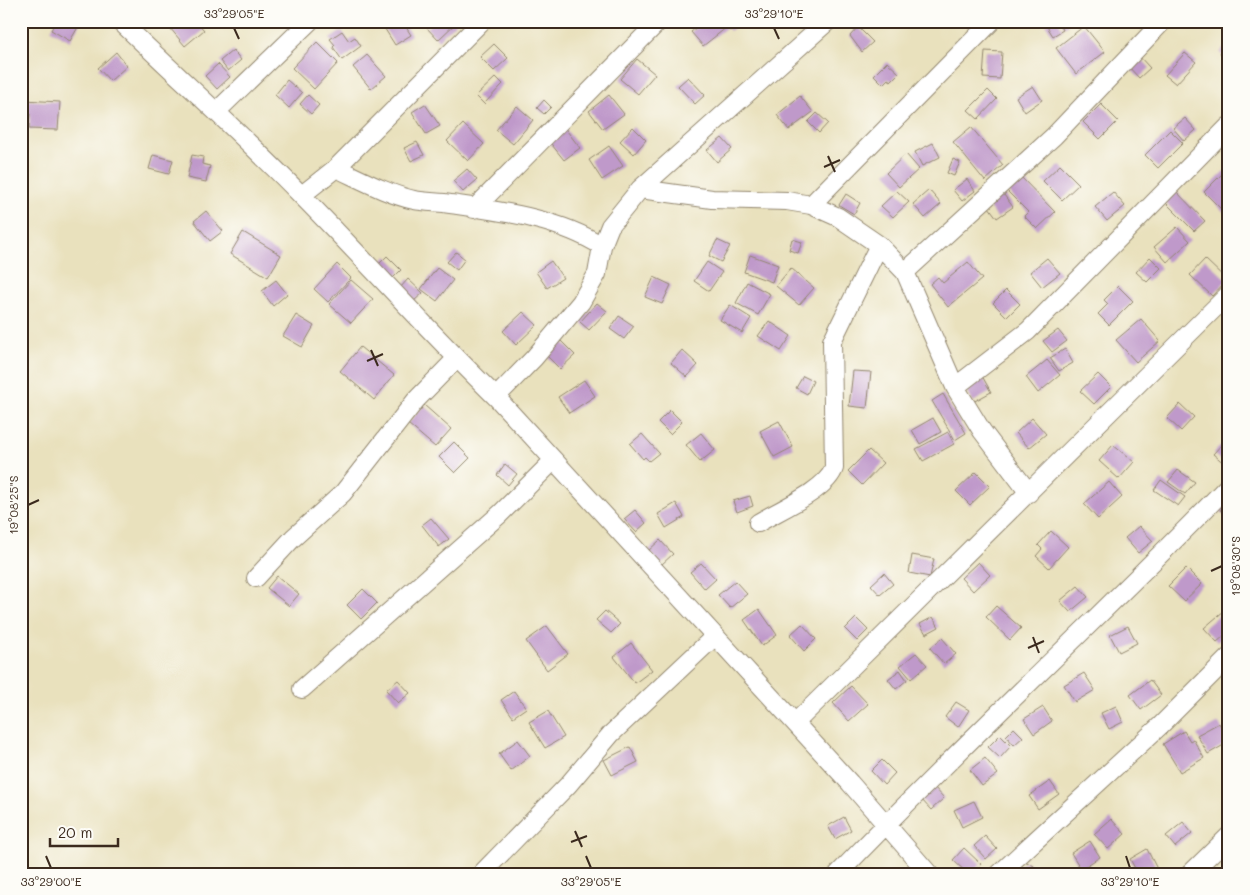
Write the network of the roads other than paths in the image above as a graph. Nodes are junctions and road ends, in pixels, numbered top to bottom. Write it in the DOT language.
graph roads {
  1 [pos="310,21"];
  2 [pos="482,21"];
  3 [pos="659,21"];
  4 [pos="828,21"];
  5 [pos="992,21"];
  6 [pos="1163,21"];
  7 [pos="127,23"];
  8 [pos="217,111"];
  9 [pos="1229,126"];
  10 [pos="336,168"];
  11 [pos="640,189"];
  12 [pos="302,195"];
  13 [pos="812,205"];
  14 [pos="474,209"];
  15 [pos="878,245"];
  16 [pos="602,246"];
  17 [pos="905,272"];
  18 [pos="1229,294"];
  19 [pos="456,359"];
  20 [pos="955,387"];
  21 [pos="496,397"];
  22 [pos="554,460"];
  23 [pos="1229,485"];
  24 [pos="1029,493"];
  25 [pos="758,522"];
  26 [pos="256,578"];
  27 [pos="714,636"];
  28 [pos="1229,657"];
  29 [pos="302,689"];
  30 [pos="795,723"];
  31 [pos="886,824"];
  32 [pos="1229,836"];
  33 [pos="482,873"];
  34 [pos="838,874"];
  35 [pos="929,874"];
  36 [pos="999,874"];
  37 [pos="1190,874"];
  1 -- 8 [label="street"];
  2 -- 10 [label="street"];
  3 -- 14 [label="street"];
  4 -- 11 [label="street"];
  5 -- 13 [label="street"];
  6 -- 17 [label="street"];
  7 -- 8 [label="street"];
  8 -- 12 [label="street"];
  9 -- 20 [label="street"];
  10 -- 12 [label="street"];
  10 -- 14 [label="street"];
  11 -- 13 [label="street"];
  11 -- 16 [label="street"];
  12 -- 19 [label="street"];
  13 -- 15 [label="street"];
  14 -- 16 [label="street"];
  15 -- 17 [label="street"];
  15 -- 25 [label="street"];
  16 -- 21 [label="street"];
  17 -- 20 [label="street"];
  18 -- 24 [label="street"];
  19 -- 21 [label="street"];
  19 -- 26 [label="street"];
  20 -- 24 [label="street"];
  21 -- 22 [label="street"];
  22 -- 27 [label="street"];
  22 -- 29 [label="street"];
  23 -- 31 [label="street"];
  24 -- 30 [label="street"];
  27 -- 30 [label="street"];
  27 -- 33 [label="street"];
  28 -- 36 [label="street"];
  30 -- 31 [label="street"];
  31 -- 34 [label="street"];
  31 -- 35 [label="street"];
  32 -- 37 [label="street"];
}
